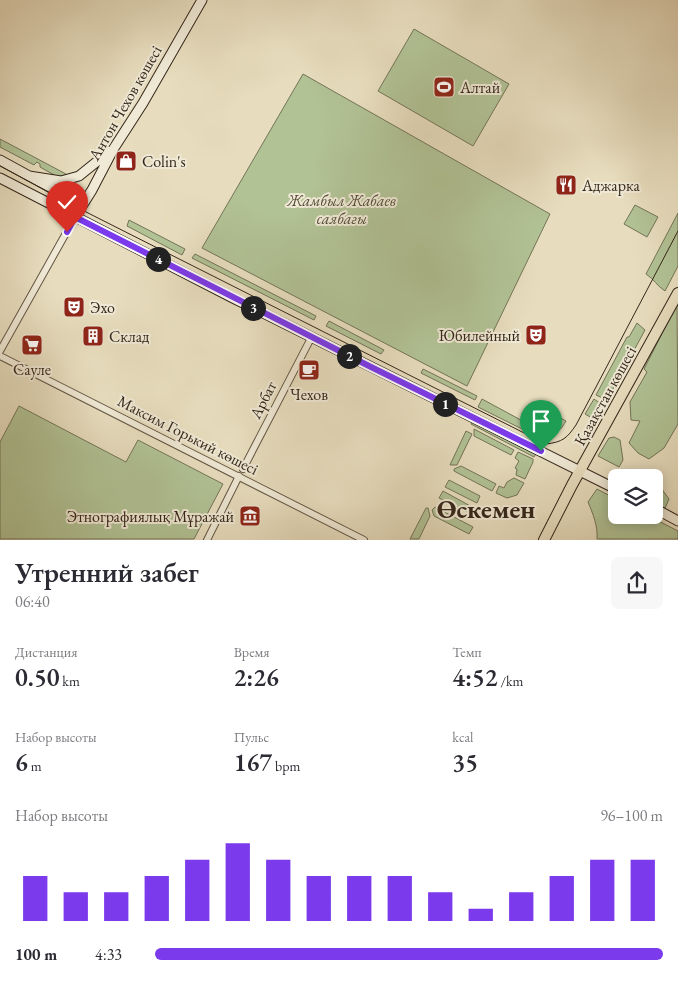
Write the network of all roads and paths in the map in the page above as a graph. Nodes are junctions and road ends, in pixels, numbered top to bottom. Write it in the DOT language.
graph roads {
  1 [pos="202,0"];
  2 [pos="114,148"];
  3 [pos="0,160"];
  4 [pos="29,176"];
  5 [pos="0,178"];
  6 [pos="82,205"];
  7 [pos="75,217"];
  8 [pos="678,293"];
  9 [pos="308,342"];
  10 [pos="0,351"];
  11 [pos="0,356"];
  12 [pos="581,471"];
  13 [pos="241,473"];
  14 [pos="608,485"];
  15 [pos="663,513"];
  16 [pos="678,521"];
  17 [pos="207,540"];
  18 [pos="364,540"];
  19 [pos="544,540"];
  1 -- 2 [label="main road, Антон Чехов көшесі"];
  2 -- 4 [label="main road"];
  2 -- 6 [label="main road, Антон Чехов көшесі"];
  3 -- 4 [label="main road"];
  4 -- 6 [label="main road"];
  5 -- 7 [label="main road"];
  6 -- 7 [label="main road, Антон Чехов көшесі"];
  7 -- 10 [label="street, Антон Чехов көшесі"];
  7 -- 12 [label="main road"];
  8 -- 12 [label="main road, Қазақстан көшесі"];
  9 -- 13 [label="street, Арбат"];
  11 -- 13 [label="street, Максим Горький көшесі"];
  12 -- 14 [label="main road"];
  12 -- 19 [label="main road, Қазақстан көшесі"];
  13 -- 17 [label="street, Арбат"];
  13 -- 18 [label="street, Максим Горький көшесі"];
  15 -- 16 [label="main road"];
}
